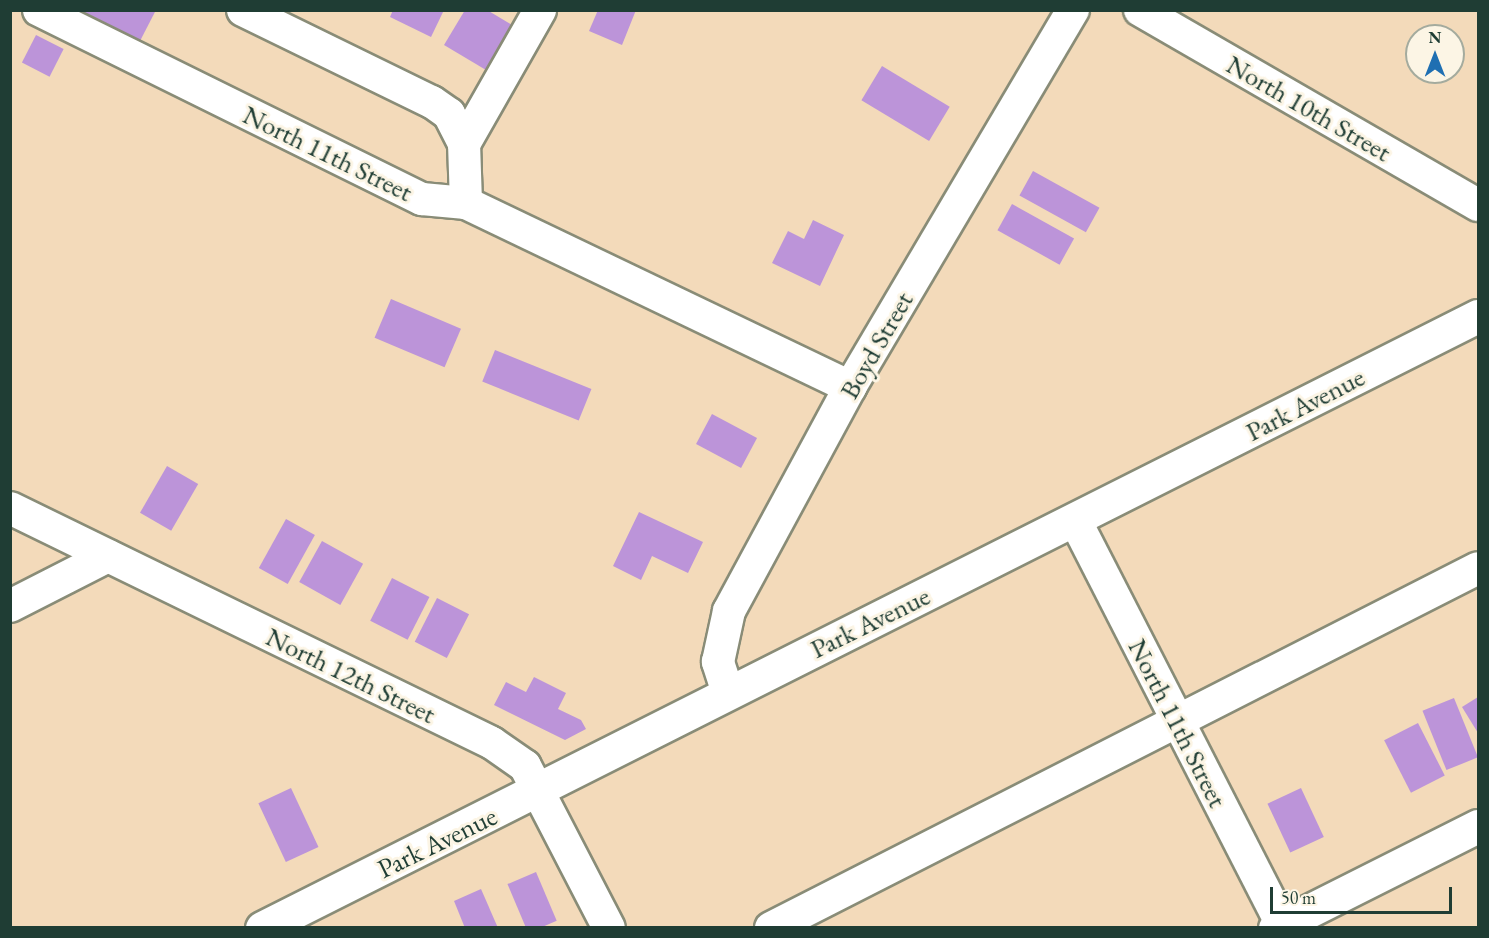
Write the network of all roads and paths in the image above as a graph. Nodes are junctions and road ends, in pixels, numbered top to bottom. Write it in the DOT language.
graph roads {
  1 [pos="39,10"];
  2 [pos="243,10"];
  3 [pos="540,10"];
  4 [pos="1073,10"];
  5 [pos="1140,10"];
  6 [pos="464,144"];
  7 [pos="466,203"];
  8 [pos="1479,205"];
  9 [pos="1479,316"];
  10 [pos="850,387"];
  11 [pos="10,508"];
  12 [pos="1075,520"];
  13 [pos="108,556"];
  14 [pos="1479,568"];
  15 [pos="10,606"];
  16 [pos="728,693"];
  17 [pos="1176,721"];
  18 [pos="542,790"];
  19 [pos="1479,826"];
  20 [pos="1279,926"];
  21 [pos="262,927"];
  22 [pos="609,927"];
  23 [pos="771,927"];
  1 -- 7 [label="street, North 11th Street"];
  2 -- 6 [label="street"];
  3 -- 6 [label="street"];
  4 -- 10 [label="street, Boyd Street"];
  5 -- 8 [label="street, North 10th Street"];
  6 -- 7 [label="street"];
  7 -- 10 [label="street, North 11th Street"];
  9 -- 12 [label="main road, Park Avenue"];
  10 -- 16 [label="street, Boyd Street"];
  11 -- 13 [label="street, North 12th Street"];
  12 -- 16 [label="main road, Park Avenue"];
  12 -- 17 [label="street, North 11th Street"];
  13 -- 15 [label="street"];
  13 -- 18 [label="street, North 12th Street"];
  14 -- 17 [label="street"];
  16 -- 18 [label="main road, Park Avenue"];
  17 -- 20 [label="street, North 11th Street"];
  17 -- 23 [label="street"];
  18 -- 21 [label="main road, Park Avenue"];
  18 -- 22 [label="street, North 12th Street"];
  19 -- 20 [label="main road"];
}
